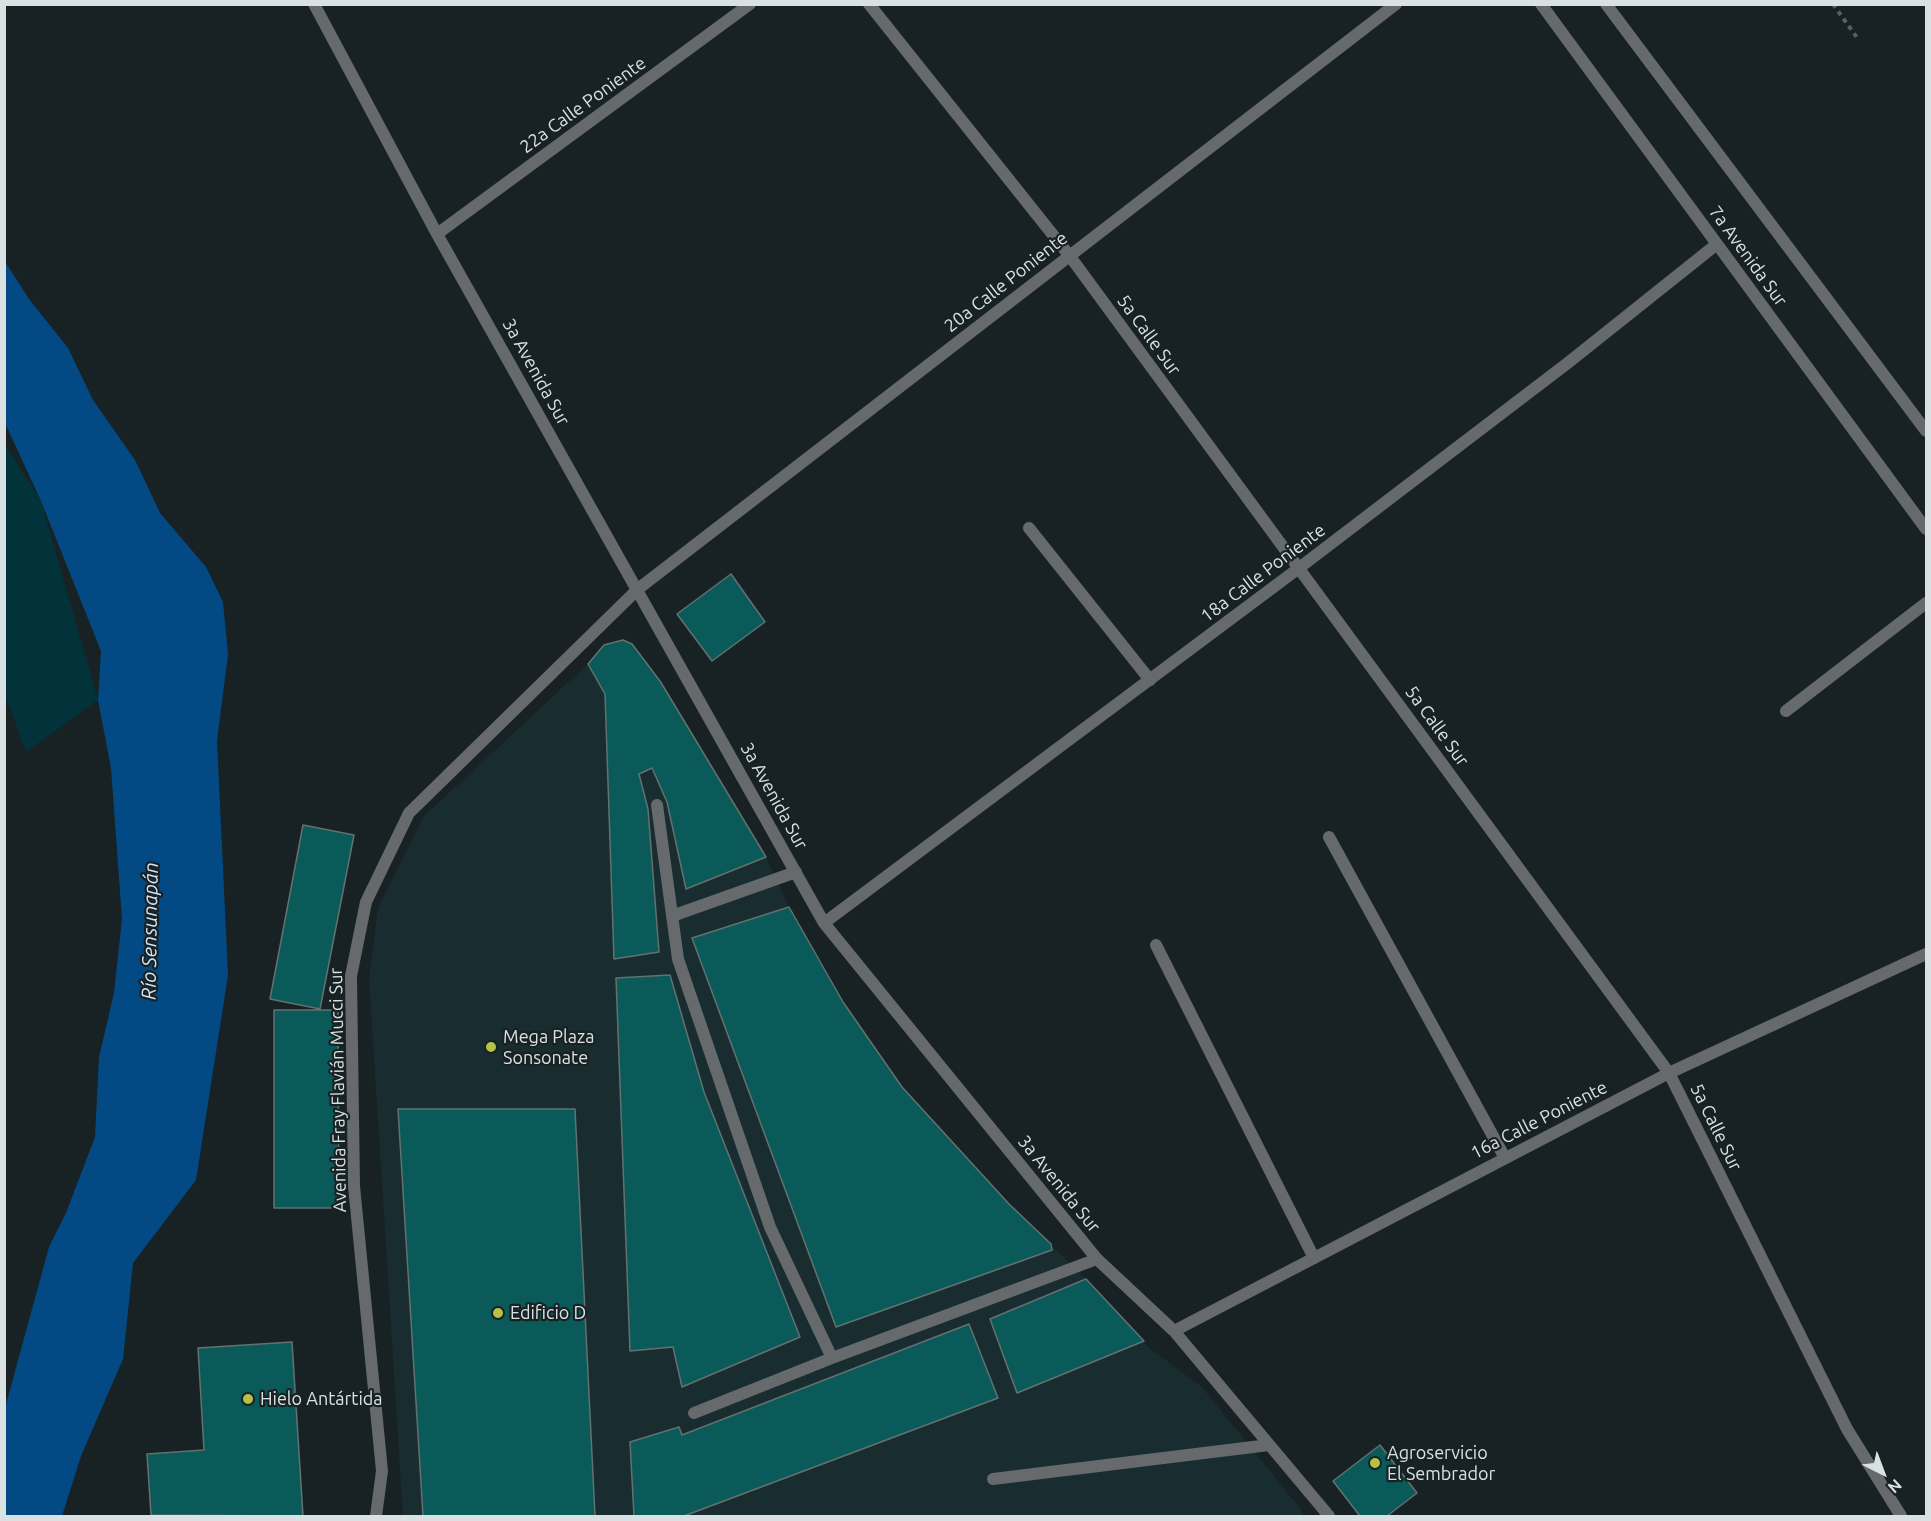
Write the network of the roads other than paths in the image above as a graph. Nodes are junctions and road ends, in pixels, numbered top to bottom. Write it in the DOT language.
graph roads {
  1 [pos="314,4"];
  2 [pos="750,4"];
  3 [pos="870,4"];
  4 [pos="1396,4"];
  5 [pos="1541,4"];
  6 [pos="1606,4"];
  7 [pos="437,234"];
  8 [pos="1717,244"];
  9 [pos="1069,255"];
  10 [pos="1926,431"];
  11 [pos="1029,528"];
  12 [pos="1926,529"];
  13 [pos="1299,568"];
  14 [pos="638,589"];
  15 [pos="1926,603"];
  16 [pos="1150,680"];
  17 [pos="1786,711"];
  18 [pos="657,805"];
  19 [pos="1329,837"];
  20 [pos="796,872"];
  21 [pos="672,916"];
  22 [pos="824,923"];
  23 [pos="1156,945"];
  24 [pos="1926,954"];
  25 [pos="1669,1073"];
  26 [pos="1505,1158"];
  27 [pos="1314,1258"];
  28 [pos="1096,1259"];
  29 [pos="1174,1331"];
  30 [pos="832,1358"];
  31 [pos="694,1413"];
  32 [pos="1269,1445"];
  33 [pos="993,1479"];
  34 [pos="376,1516"];
  35 [pos="1329,1516"];
  36 [pos="1901,1516"];
  1 -- 7 [label="street, 3a Avenida Sur"];
  2 -- 7 [label="street, 22a Calle Poniente"];
  3 -- 9 [label="street, 5a Calle Sur"];
  4 -- 9 [label="street, 20a Calle Poniente"];
  5 -- 8 [label="street, 7a Avenida Sur"];
  6 -- 10 [label="street, 7a Avenida Sur"];
  7 -- 14 [label="street, 3a Avenida Sur"];
  8 -- 12 [label="street, 7a Avenida Sur"];
  8 -- 13 [label="street, 18a Calle Poniente"];
  9 -- 13 [label="street, 5a Calle Sur"];
  9 -- 14 [label="street, 20a Calle Poniente"];
  11 -- 16 [label="street"];
  13 -- 16 [label="street, 18a Calle Poniente"];
  13 -- 25 [label="street, 5a Calle Sur"];
  14 -- 20 [label="street, 3a Avenida Sur"];
  14 -- 34 [label="street, Avenida Fray Flavián Mucci Sur"];
  15 -- 17 [label="street"];
  16 -- 22 [label="street, 18a Calle Poniente"];
  18 -- 21 [label="street"];
  19 -- 26 [label="street"];
  20 -- 21 [label="street"];
  20 -- 22 [label="street, 3a Avenida Sur"];
  21 -- 30 [label="street"];
  22 -- 28 [label="street, 3a Avenida Sur"];
  23 -- 27 [label="street"];
  24 -- 25 [label="street, 16a Calle Poniente"];
  25 -- 26 [label="street, 16a Calle Poniente"];
  25 -- 36 [label="street, 5a Calle Sur"];
  26 -- 27 [label="street, 16a Calle Poniente"];
  27 -- 29 [label="street, 16a Calle Poniente"];
  28 -- 29 [label="street, 3a Avenida Sur"];
  28 -- 30 [label="street"];
  29 -- 32 [label="street, 3a Avenida Sur"];
  30 -- 31 [label="street"];
  32 -- 33 [label="street"];
  32 -- 35 [label="street, 3a Avenida Sur"];
}
